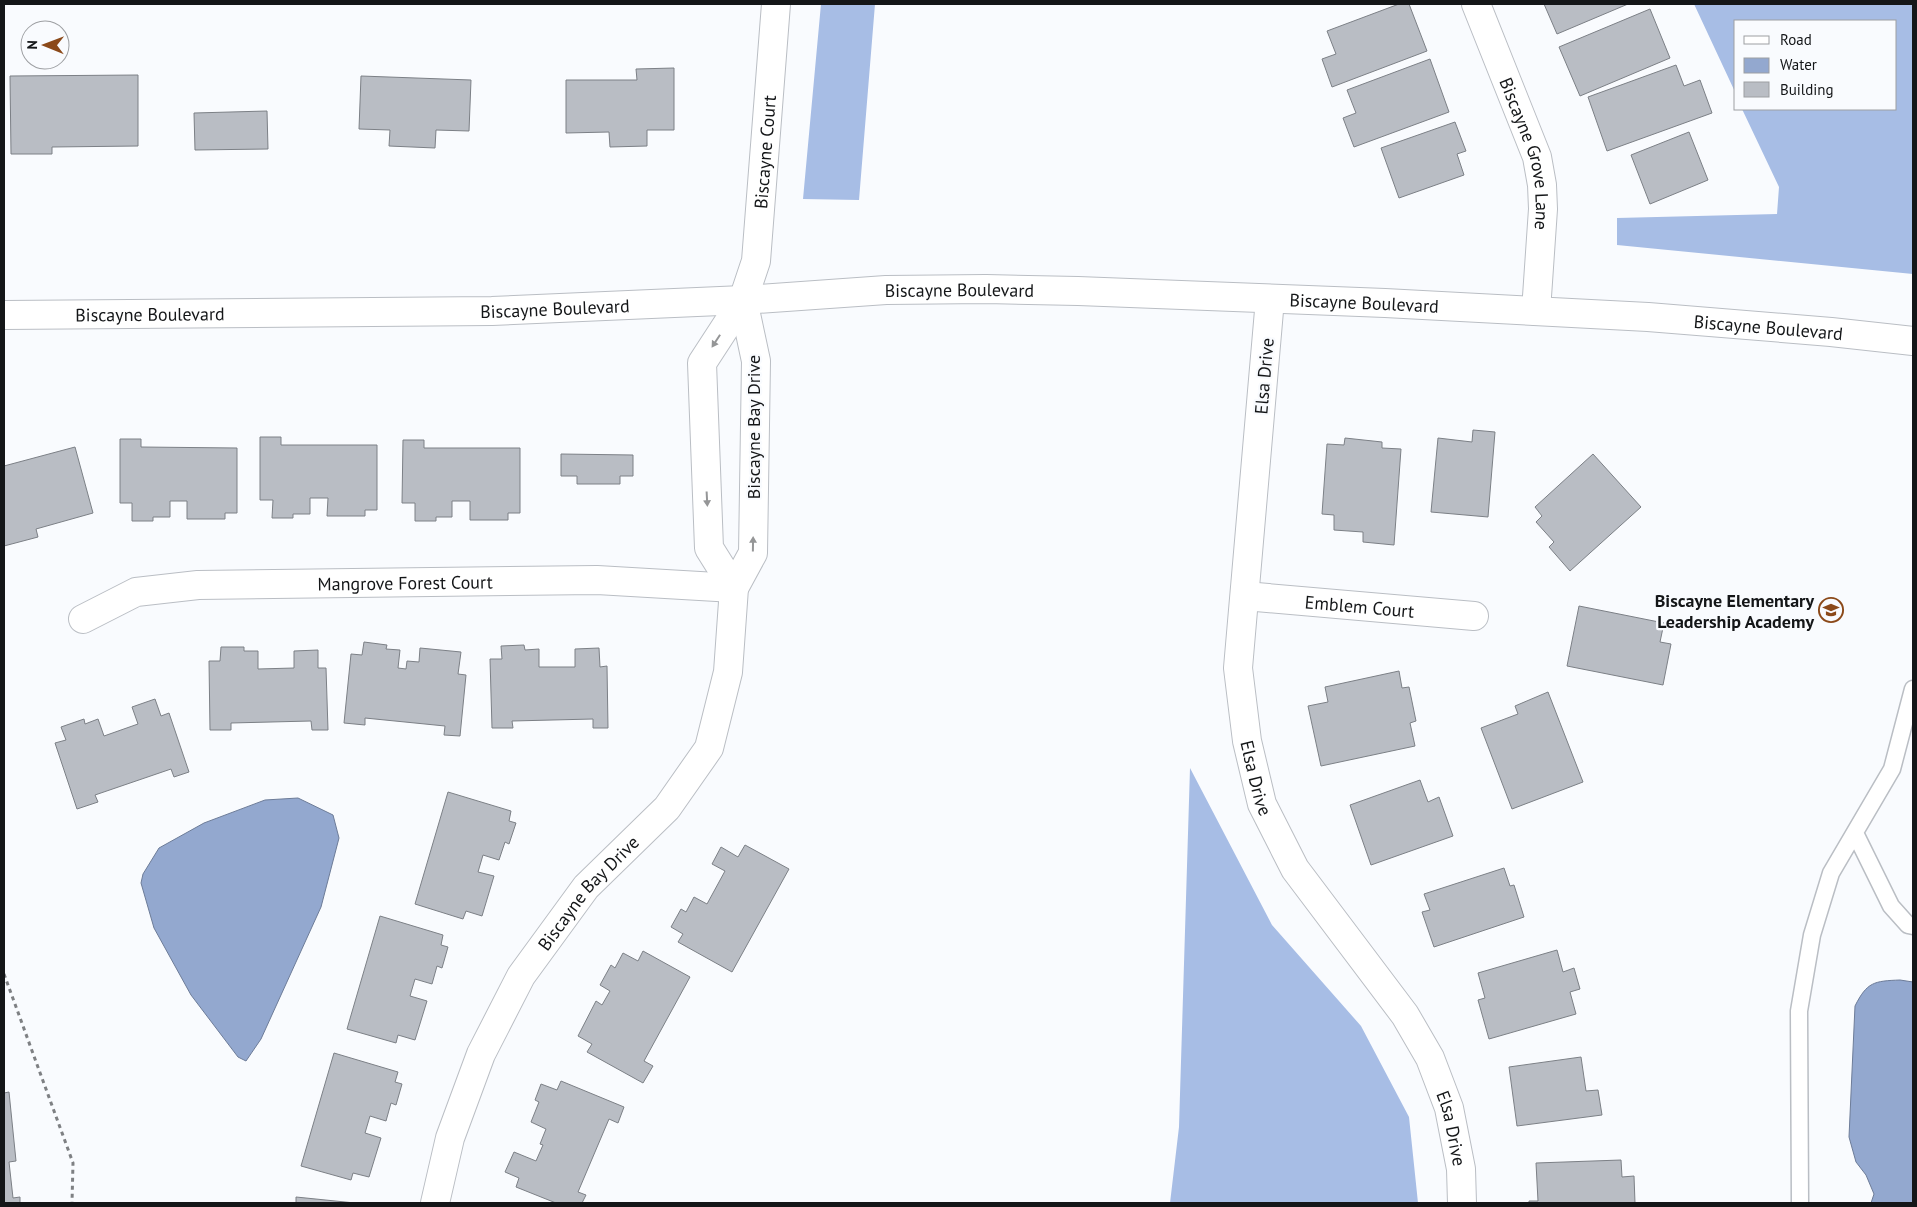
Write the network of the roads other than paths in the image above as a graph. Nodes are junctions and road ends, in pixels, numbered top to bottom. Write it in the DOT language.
graph roads {
  1 [pos="776,4"];
  2 [pos="1476,4"];
  3 [pos="1270,299"];
  4 [pos="743,300"];
  5 [pos="1536,311"];
  6 [pos="4,315"];
  7 [pos="1913,341"];
  8 [pos="734,588"];
  9 [pos="1244,596"];
  10 [pos="1474,616"];
  11 [pos="83,619"];
  12 [pos="1913,689"];
  13 [pos="1855,833"];
  14 [pos="1913,926"];
  15 [pos="435,1203"];
  16 [pos="1462,1203"];
  17 [pos="1800,1203"];
  1 -- 4 [label="street, Biscayne Court"];
  2 -- 5 [label="street, Biscayne Grove Lane"];
  3 -- 4 [label="street, Biscayne Boulevard"];
  3 -- 5 [label="street, Biscayne Boulevard"];
  3 -- 9 [label="street, Elsa Drive"];
  4 -- 6 [label="street, Biscayne Boulevard"];
  8 -- 4 [label="street, Biscayne Bay Drive, one-way"];
  4 -- 8 [label="street, one-way"];
  5 -- 7 [label="street, Biscayne Boulevard"];
  8 -- 11 [label="street, Mangrove Forest Court"];
  8 -- 15 [label="street, Biscayne Bay Drive"];
  9 -- 10 [label="street, Emblem Court"];
  9 -- 16 [label="street, Elsa Drive"];
  12 -- 13 [label="lane"];
  13 -- 14 [label="lane"];
  13 -- 17 [label="lane"];
}
